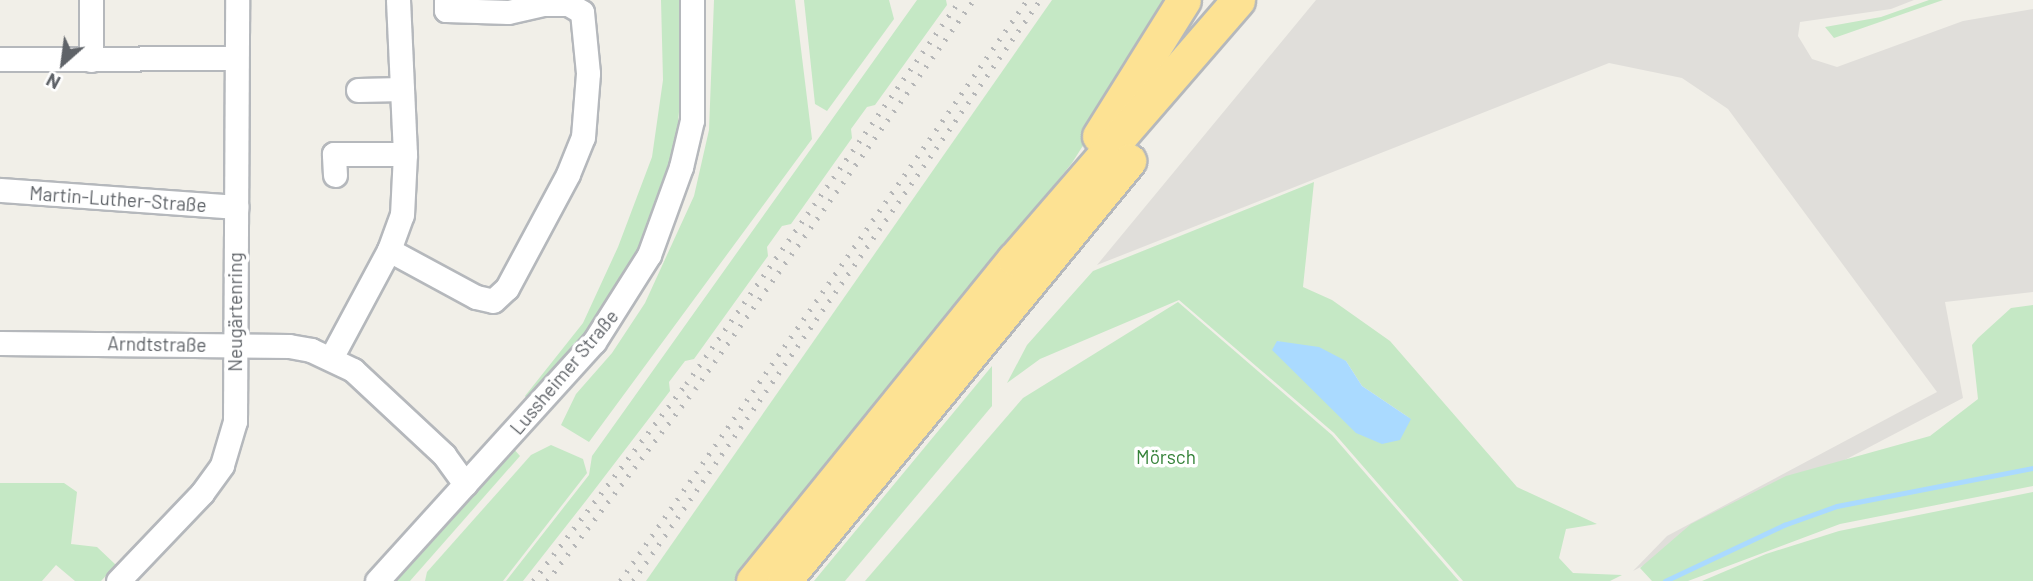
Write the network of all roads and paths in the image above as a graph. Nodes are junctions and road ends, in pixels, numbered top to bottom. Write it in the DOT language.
graph roads {
  1 [pos="91,0"];
  2 [pos="237,0"];
  3 [pos="398,0"];
  4 [pos="692,0"];
  5 [pos="1184,0"];
  6 [pos="1238,0"];
  7 [pos="1262,0"];
  8 [pos="446,5"];
  9 [pos="235,58"];
  10 [pos="0,59"];
  11 [pos="91,60"];
  12 [pos="402,89"];
  13 [pos="358,90"];
  14 [pos="405,154"];
  15 [pos="335,175"];
  16 [pos="0,190"];
  17 [pos="236,207"];
  18 [pos="389,250"];
  19 [pos="1014,259"];
  20 [pos="0,343"];
  21 [pos="234,345"];
  22 [pos="331,358"];
  23 [pos="472,477"];
  24 [pos="118,581"];
  25 [pos="377,581"];
  26 [pos="753,581"];
  27 [pos="784,581"];
  1 -- 11 [label="street"];
  2 -- 9 [label="street, Neugärtenring"];
  3 -- 12 [label="street"];
  4 -- 23 [label="street, Lussheimer Straße"];
  5 -- 19 [label="highway"];
  6 -- 19 [label="highway"];
  7 -- 27 [label="highway"];
  8 -- 18 [label="street"];
  9 -- 11 [label="street"];
  9 -- 17 [label="street, Neugärtenring"];
  10 -- 11 [label="street"];
  12 -- 13 [label="street"];
  12 -- 14 [label="street"];
  14 -- 15 [label="street"];
  14 -- 18 [label="street"];
  16 -- 17 [label="street, Martin-Luther-Straße"];
  17 -- 21 [label="street, Neugärtenring"];
  18 -- 22 [label="street"];
  19 -- 26 [label="highway"];
  20 -- 21 [label="street, Arndtstraße"];
  21 -- 22 [label="street, Arndtstraße"];
  21 -- 24 [label="street, Neugärtenring"];
  22 -- 23 [label="street, Arndtstraße"];
  23 -- 25 [label="street, Lussheimer Straße"];
}
